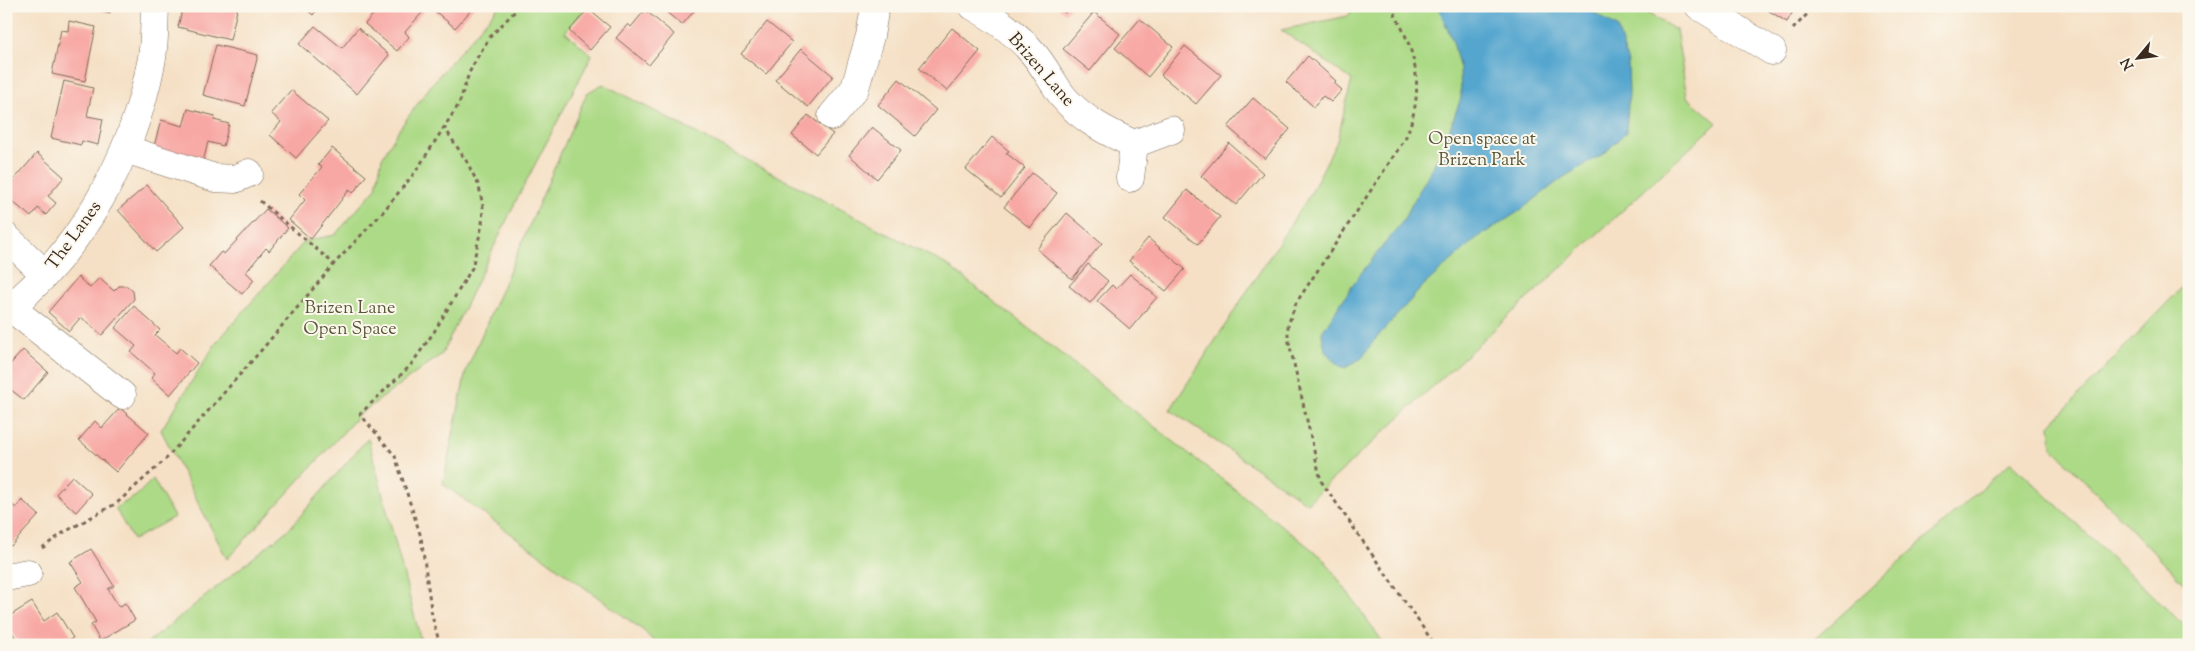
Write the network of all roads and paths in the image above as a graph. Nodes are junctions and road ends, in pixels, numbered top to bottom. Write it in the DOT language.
graph roads {
  1 [pos="155,6"];
  2 [pos="520,6"];
  3 [pos="875,6"];
  4 [pos="973,6"];
  5 [pos="1390,6"];
  6 [pos="1699,6"];
  7 [pos="1772,50"];
  8 [pos="832,116"];
  9 [pos="444,127"];
  10 [pos="1171,130"];
  11 [pos="1134,144"];
  12 [pos="125,149"];
  13 [pos="242,176"];
  14 [pos="1130,178"];
  15 [pos="6,237"];
  16 [pos="334,264"];
  17 [pos="45,274"];
  18 [pos="9,309"];
  19 [pos="122,395"];
  20 [pos="17,575"];
  21 [pos="440,645"];
  22 [pos="1435,645"];
  1 -- 12 [label="street, The Lanes"];
  2 -- 9 [label="path"];
  3 -- 8 [label="street"];
  4 -- 11 [label="street, Brizen Lane"];
  5 -- 22 [label="path"];
  6 -- 7 [label="street"];
  9 -- 16 [label="path"];
  9 -- 21 [label="path"];
  10 -- 11 [label="street"];
  11 -- 14 [label="street"];
  12 -- 13 [label="street"];
  12 -- 17 [label="street, The Lanes"];
  13 -- 16 [label="path"];
  15 -- 17 [label="street"];
  16 -- 20 [label="path"];
  17 -- 18 [label="street, The Lanes"];
  18 -- 19 [label="street"];
}
